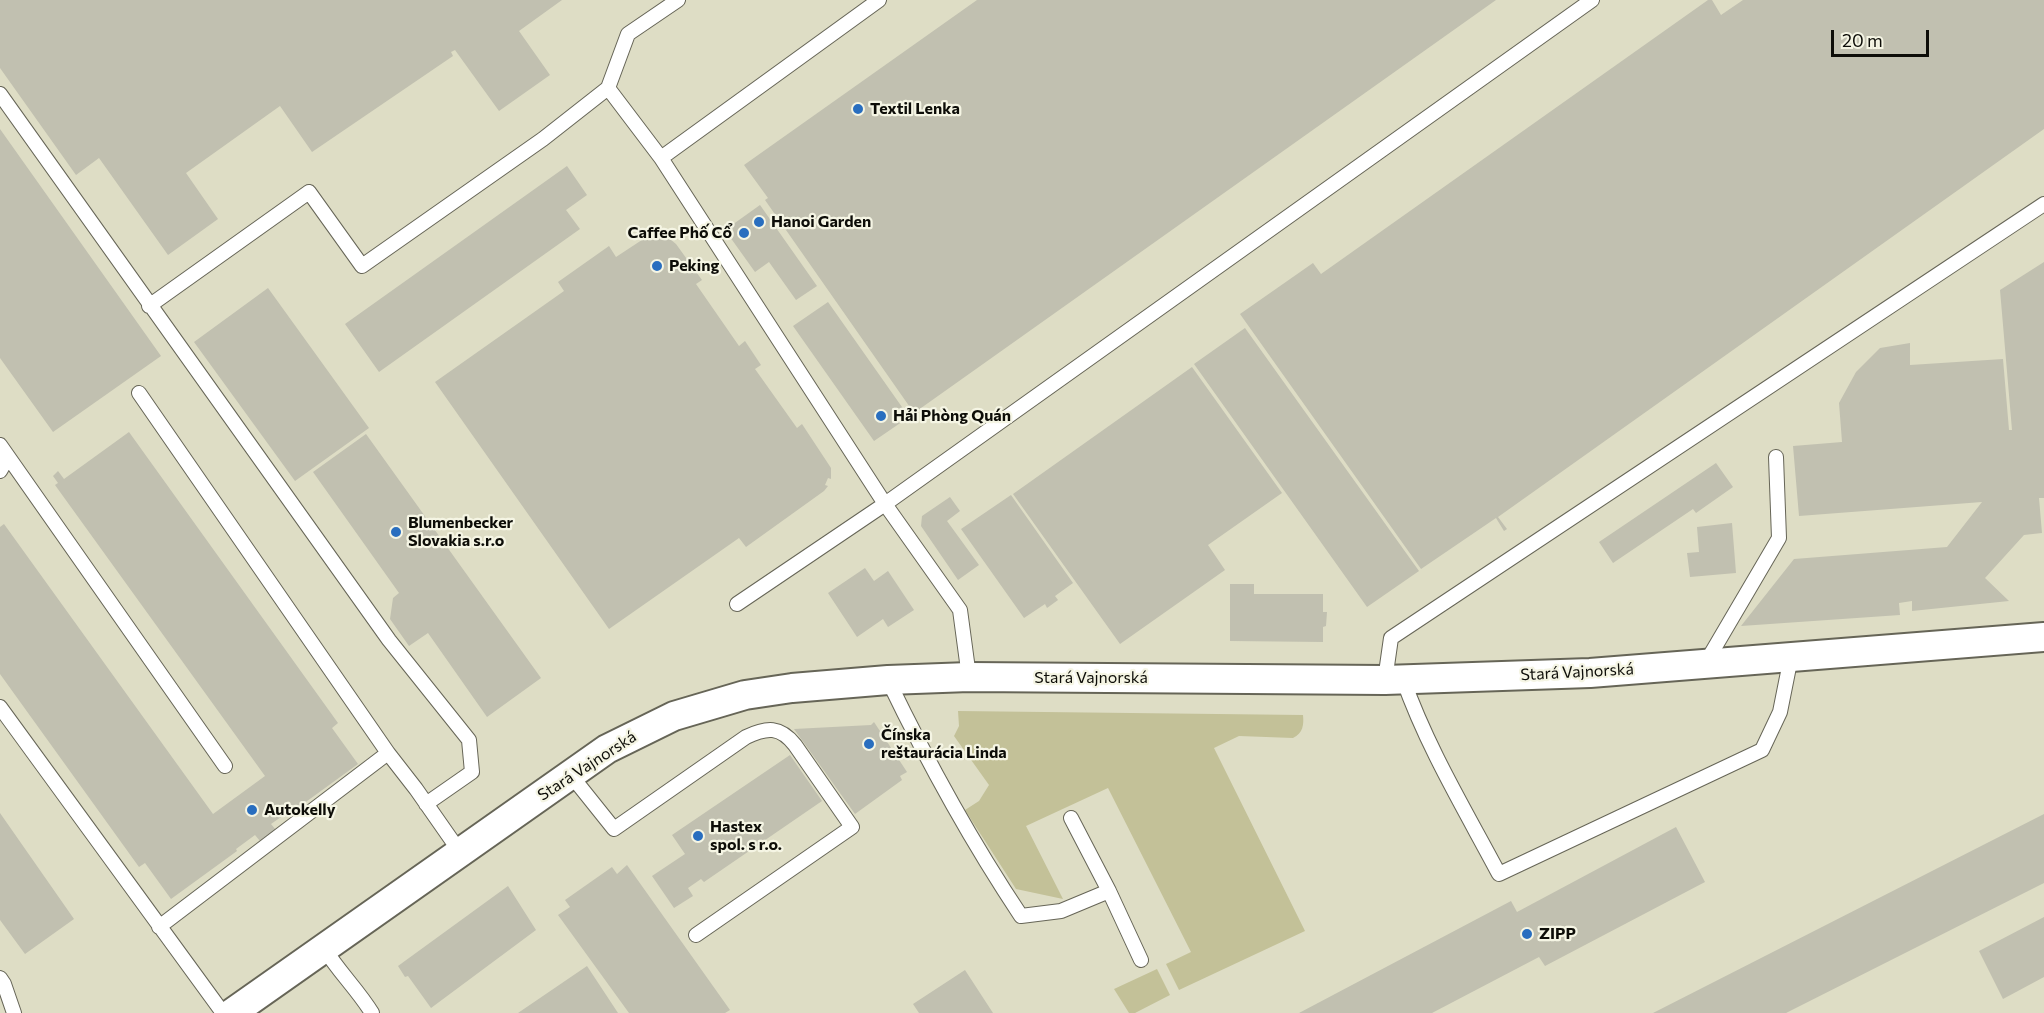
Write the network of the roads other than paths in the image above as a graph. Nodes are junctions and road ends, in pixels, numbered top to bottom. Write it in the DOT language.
graph roads {
  1 [pos="678,0"];
  2 [pos="879,0"];
  3 [pos="1592,0"];
  4 [pos="608,88"];
  5 [pos="0,94"];
  6 [pos="661,158"];
  7 [pos="2044,204"];
  8 [pos="149,306"];
  9 [pos="139,393"];
  10 [pos="0,445"];
  11 [pos="8,457"];
  12 [pos="1776,457"];
  13 [pos="0,471"];
  14 [pos="885,504"];
  15 [pos="737,604"];
  16 [pos="2044,637"];
  17 [pos="1791,657"];
  18 [pos="1705,664"];
  19 [pos="969,677"];
  20 [pos="888,680"];
  21 [pos="1394,680"];
  22 [pos="0,707"];
  23 [pos="388,753"];
  24 [pos="225,766"];
  25 [pos="570,774"];
  26 [pos="426,804"];
  27 [pos="1071,818"];
  28 [pos="460,852"];
  29 [pos="1108,891"];
  30 [pos="159,927"];
  31 [pos="696,935"];
  32 [pos="324,948"];
  33 [pos="1141,960"];
  34 [pos="0,978"];
  35 [pos="14,1013"];
  36 [pos="223,1013"];
  37 [pos="232,1013"];
  38 [pos="372,1013"];
  1 -- 4 [label="lane"];
  2 -- 6 [label="lane"];
  3 -- 14 [label="lane"];
  4 -- 6 [label="lane"];
  4 -- 8 [label="lane"];
  5 -- 8 [label="lane"];
  6 -- 14 [label="lane"];
  7 -- 21 [label="lane"];
  8 -- 26 [label="lane"];
  9 -- 23 [label="lane"];
  10 -- 11 [label="lane"];
  11 -- 13 [label="lane"];
  11 -- 24 [label="lane"];
  12 -- 18 [label="lane"];
  14 -- 15 [label="lane"];
  14 -- 19 [label="lane"];
  16 -- 17 [label="street, Stará Vajnorská"];
  17 -- 18 [label="street, Stará Vajnorská"];
  17 -- 21 [label="lane"];
  18 -- 21 [label="street, Stará Vajnorská"];
  19 -- 20 [label="street, Stará Vajnorská"];
  19 -- 21 [label="street, Stará Vajnorská"];
  20 -- 25 [label="street, Stará Vajnorská"];
  20 -- 29 [label="lane"];
  22 -- 30 [label="lane"];
  23 -- 26 [label="lane"];
  23 -- 30 [label="lane"];
  25 -- 28 [label="street, Stará Vajnorská"];
  25 -- 31 [label="lane"];
  26 -- 28 [label="lane"];
  27 -- 29 [label="lane"];
  28 -- 32 [label="street, Stará Vajnorská"];
  29 -- 33 [label="lane"];
  30 -- 36 [label="lane"];
  32 -- 37 [label="street, Stará Vajnorská"];
  32 -- 38 [label="lane"];
  34 -- 35 [label="lane"];
}
